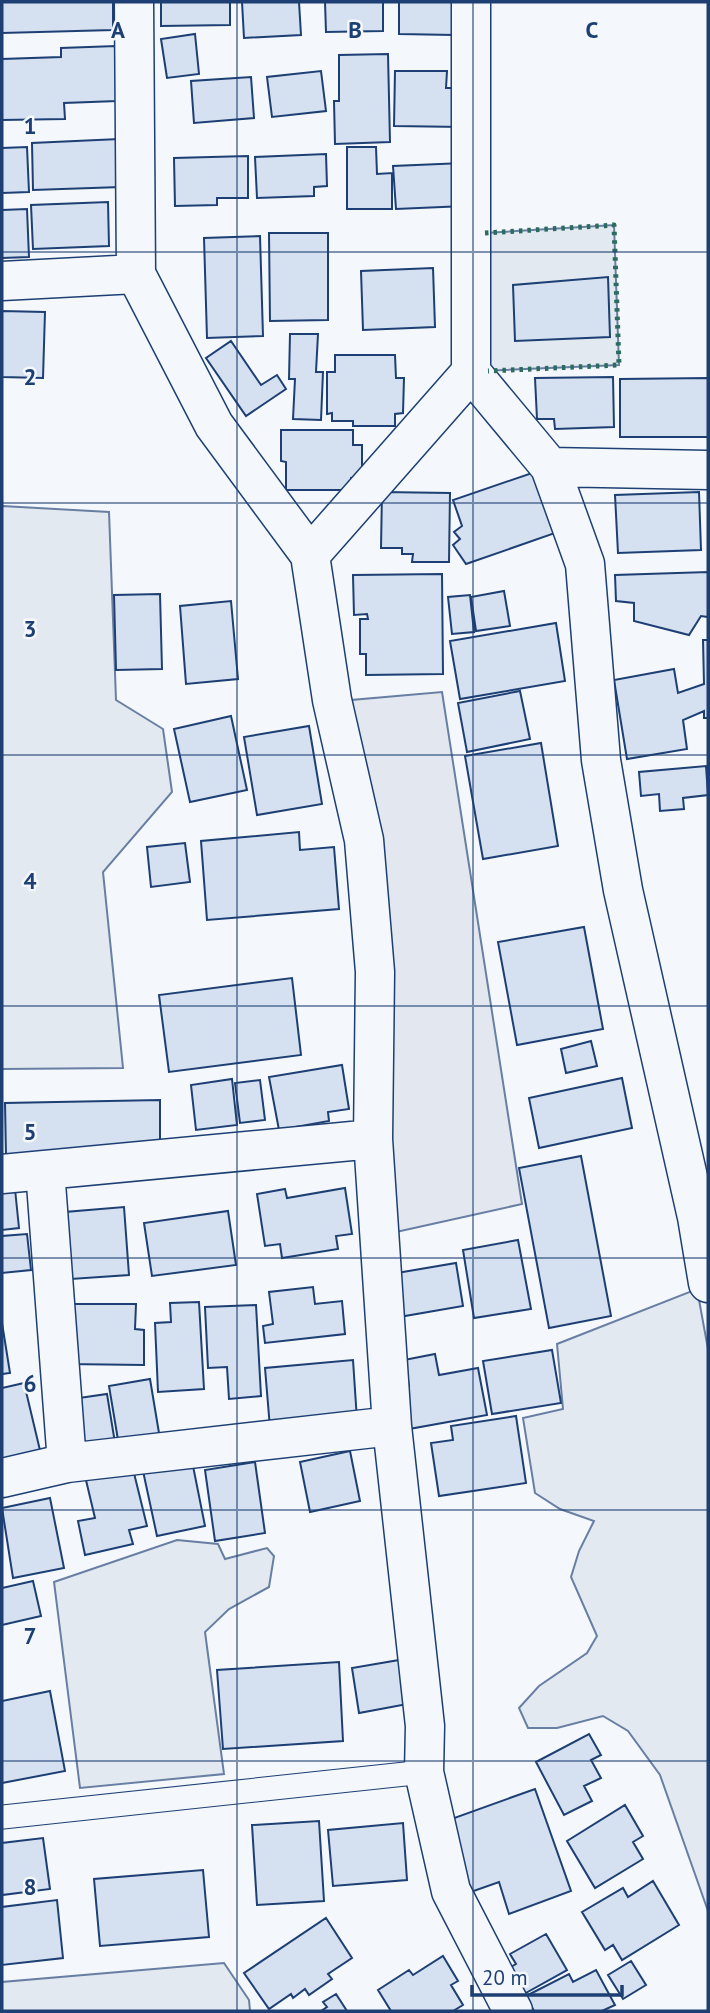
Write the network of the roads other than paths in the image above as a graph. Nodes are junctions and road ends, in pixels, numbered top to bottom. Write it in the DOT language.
graph roads {
  1 [pos="134,2"];
  2 [pos="471,2"];
  3 [pos="136,274"];
  4 [pos="2,281"];
  5 [pos="471,372"];
  6 [pos="550,467"];
  7 [pos="708,470"];
  8 [pos="310,555"];
  9 [pos="373,1139"];
  10 [pos="45,1170"];
  11 [pos="2,1174"];
  12 [pos="703,1216"];
  13 [pos="708,1283"];
  14 [pos="392,1426"];
  15 [pos="67,1463"];
  16 [pos="2,1478"];
  17 [pos="424,1772"];
  18 [pos="3,1817"];
  19 [pos="513,2011"];
  1 -- 3 [label="street"];
  2 -- 5 [label="street"];
  3 -- 4 [label="street"];
  3 -- 8 [label="street"];
  5 -- 6 [label="street"];
  5 -- 8 [label="street"];
  6 -- 7 [label="street"];
  6 -- 12 [label="street"];
  8 -- 9 [label="street"];
  9 -- 10 [label="street"];
  9 -- 14 [label="street"];
  10 -- 11 [label="street"];
  10 -- 15 [label="street"];
  12 -- 13 [label="street"];
  14 -- 15 [label="street"];
  14 -- 17 [label="street"];
  15 -- 16 [label="street"];
  17 -- 18 [label="lane"];
  17 -- 19 [label="street"];
}
